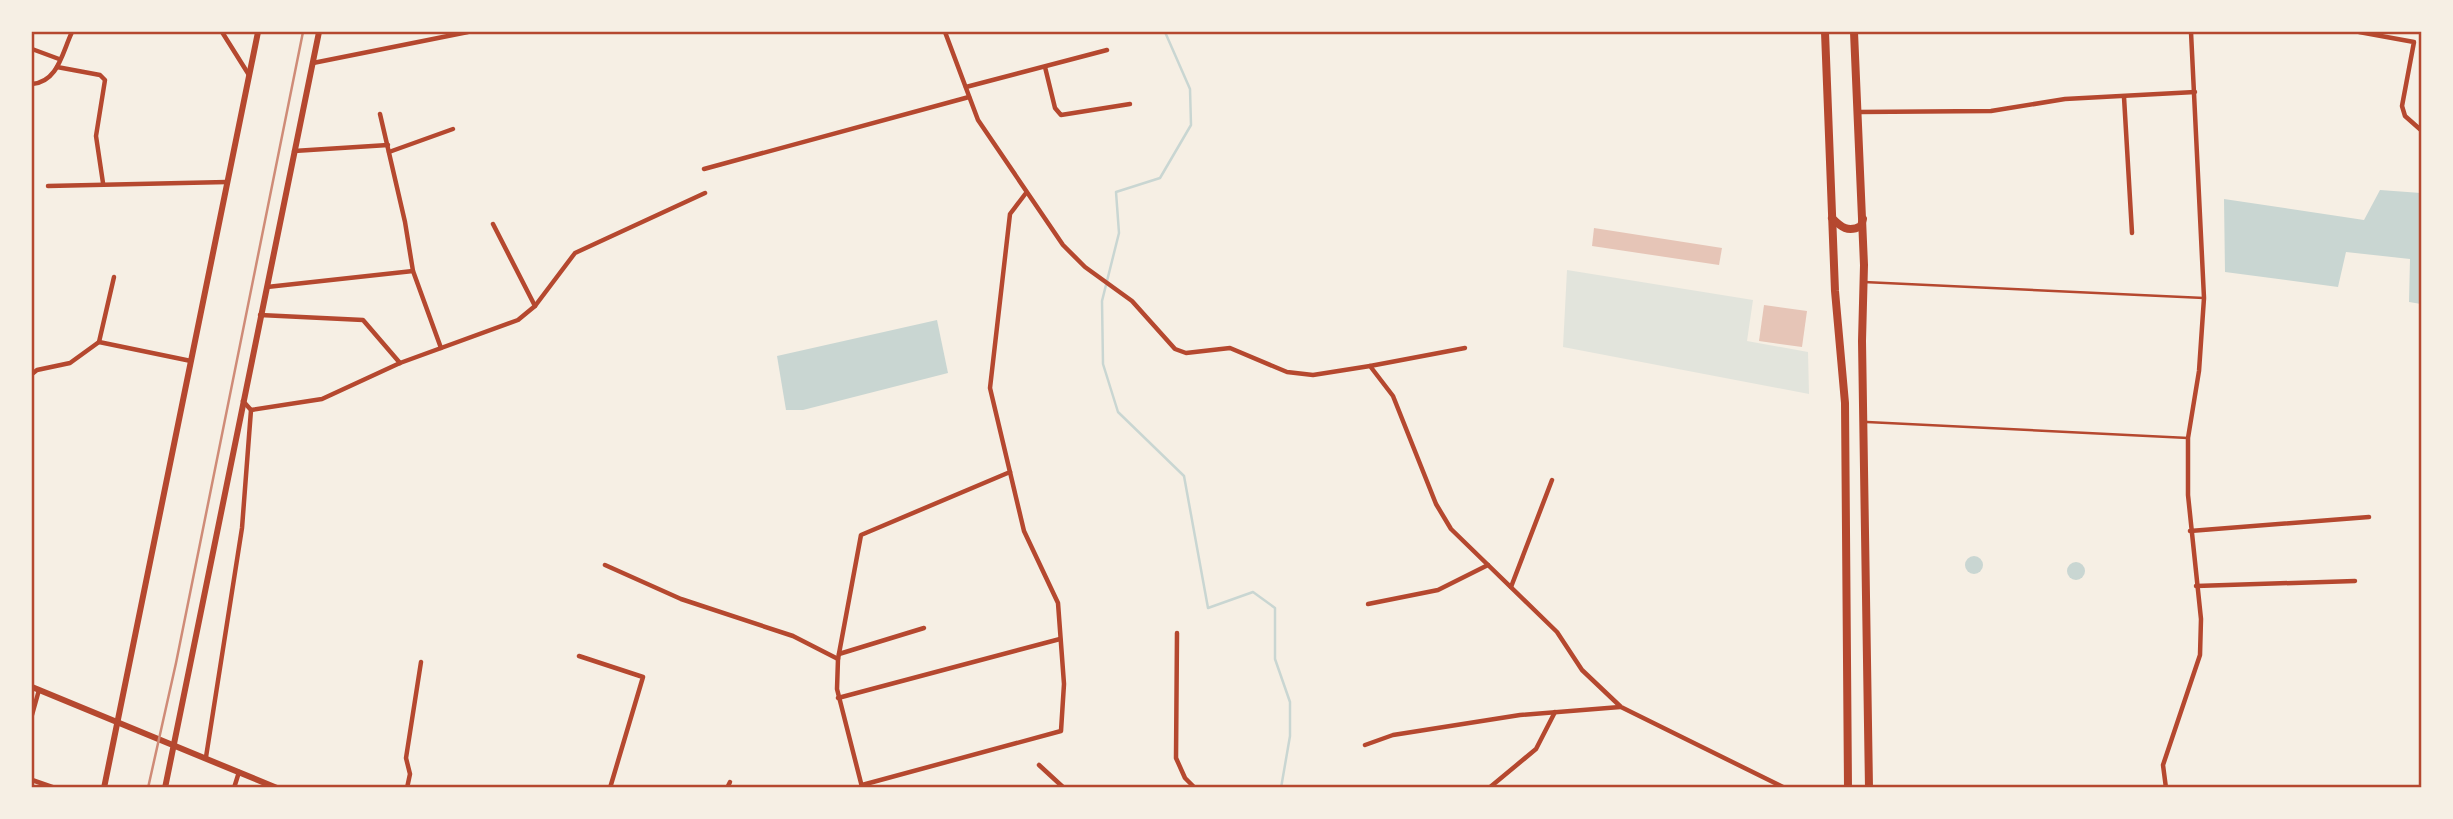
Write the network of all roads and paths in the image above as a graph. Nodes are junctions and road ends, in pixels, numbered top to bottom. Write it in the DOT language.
graph roads {
  1 [pos="72,32"];
  2 [pos="222,32"];
  3 [pos="258,32"];
  4 [pos="319,32"];
  5 [pos="468,32"];
  6 [pos="945,32"];
  7 [pos="1825,32"];
  8 [pos="1854,32"];
  9 [pos="2191,32"];
  10 [pos="2359,32"];
  11 [pos="2421,37"];
  12 [pos="2414,41"];
  13 [pos="32,49"];
  14 [pos="1107,50"];
  15 [pos="59,59"];
  16 [pos="313,63"];
  17 [pos="57,67"];
  18 [pos="1045,67"];
  19 [pos="249,76"];
  20 [pos="32,84"];
  21 [pos="966,87"];
  22 [pos="2195,92"];
  23 [pos="969,97"];
  24 [pos="2124,97"];
  25 [pos="1130,104"];
  26 [pos="1859,112"];
  27 [pos="380,114"];
  28 [pos="453,129"];
  29 [pos="2421,131"];
  30 [pos="388,149"];
  31 [pos="295,151"];
  32 [pos="704,170"];
  33 [pos="228,181"];
  34 [pos="103,183"];
  35 [pos="48,186"];
  36 [pos="705,193"];
  37 [pos="1026,193"];
  38 [pos="1832,218"];
  39 [pos="1863,219"];
  40 [pos="493,224"];
  41 [pos="2132,233"];
  42 [pos="412,271"];
  43 [pos="114,277"];
  44 [pos="1864,282"];
  45 [pos="266,287"];
  46 [pos="2204,298"];
  47 [pos="535,306"];
  48 [pos="260,315"];
  49 [pos="99,342"];
  50 [pos="441,348"];
  51 [pos="1465,348"];
  52 [pos="191,361"];
  53 [pos="400,363"];
  54 [pos="1370,366"];
  55 [pos="32,374"];
  56 [pos="243,400"];
  57 [pos="251,410"];
  58 [pos="1863,422"];
  59 [pos="2188,438"];
  60 [pos="1010,472"];
  61 [pos="1552,481"];
  62 [pos="2369,517"];
  63 [pos="2190,531"];
  64 [pos="605,565"];
  65 [pos="1488,565"];
  66 [pos="2355,581"];
  67 [pos="2196,586"];
  68 [pos="1511,587"];
  69 [pos="1368,604"];
  70 [pos="924,628"];
  71 [pos="1177,634"];
  72 [pos="1060,639"];
  73 [pos="579,656"];
  74 [pos="839,657"];
  75 [pos="421,662"];
  76 [pos="32,687"];
  77 [pos="39,690"];
  78 [pos="838,698"];
  79 [pos="1621,707"];
  80 [pos="1555,712"];
  81 [pos="32,715"];
  82 [pos="118,723"];
  83 [pos="174,744"];
  84 [pos="1365,745"];
  85 [pos="206,757"];
  86 [pos="1039,765"];
  87 [pos="239,770"];
  88 [pos="32,779"];
  89 [pos="862,786"];
  90 [pos="55,788"];
  91 [pos="104,788"];
  92 [pos="165,788"];
  93 [pos="234,788"];
  94 [pos="277,788"];
  95 [pos="408,788"];
  96 [pos="610,788"];
  97 [pos="1064,788"];
  98 [pos="1195,788"];
  99 [pos="1489,788"];
  100 [pos="1785,788"];
  101 [pos="1848,788"];
  102 [pos="1869,788"];
  103 [pos="2166,788"];
  1 -- 15 [label="street"];
  2 -- 19 [label="street"];
  3 -- 19 [label="street"];
  4 -- 16 [label="street"];
  5 -- 16 [label="street"];
  6 -- 21 [label="street"];
  7 -- 38 [label="highway"];
  8 -- 26 [label="highway"];
  9 -- 22 [label="street"];
  10 -- 12 [label="street"];
  11 -- 12 [label="street"];
  12 -- 29 [label="street"];
  13 -- 15 [label="street"];
  14 -- 18 [label="street"];
  15 -- 17 [label="street"];
  16 -- 31 [label="street"];
  17 -- 20 [label="street"];
  17 -- 34 [label="street"];
  18 -- 21 [label="street"];
  18 -- 25 [label="street"];
  19 -- 33 [label="street"];
  21 -- 23 [label="street"];
  22 -- 24 [label="street"];
  22 -- 46 [label="street"];
  23 -- 32 [label="street"];
  23 -- 37 [label="street"];
  24 -- 26 [label="street"];
  24 -- 41 [label="street"];
  26 -- 39 [label="highway"];
  27 -- 30 [label="street"];
  28 -- 30 [label="street"];
  30 -- 31 [label="street"];
  30 -- 42 [label="street"];
  31 -- 45 [label="street"];
  33 -- 34 [label="street"];
  33 -- 52 [label="street"];
  34 -- 35 [label="street"];
  36 -- 47 [label="street"];
  37 -- 54 [label="street"];
  37 -- 60 [label="street"];
  38 -- 39 [label="highway"];
  38 -- 101 [label="highway"];
  39 -- 44 [label="highway"];
  40 -- 47 [label="street"];
  42 -- 45 [label="street"];
  42 -- 50 [label="street"];
  43 -- 49 [label="street"];
  44 -- 46 [label="lane"];
  44 -- 58 [label="highway"];
  45 -- 48 [label="street"];
  46 -- 59 [label="street"];
  47 -- 50 [label="street"];
  48 -- 53 [label="street"];
  48 -- 56 [label="street"];
  49 -- 52 [label="street"];
  49 -- 55 [label="street"];
  50 -- 53 [label="street"];
  51 -- 54 [label="street"];
  52 -- 82 [label="street"];
  53 -- 57 [label="street"];
  54 -- 65 [label="street"];
  56 -- 57 [label="street"];
  56 -- 83 [label="street"];
  57 -- 85 [label="street"];
  58 -- 59 [label="lane"];
  58 -- 102 [label="highway"];
  59 -- 63 [label="street"];
  60 -- 72 [label="street"];
  60 -- 74 [label="street"];
  61 -- 68 [label="street"];
  62 -- 63 [label="street"];
  63 -- 67 [label="street"];
  64 -- 74 [label="street"];
  65 -- 68 [label="street"];
  65 -- 69 [label="street"];
  66 -- 67 [label="street"];
  67 -- 103 [label="street"];
  68 -- 79 [label="street"];
  70 -- 74 [label="street"];
  71 -- 98 [label="street"];
  72 -- 78 [label="street"];
  72 -- 89 [label="street"];
  73 -- 96 [label="street"];
  74 -- 78 [label="street"];
  75 -- 95 [label="street"];
  76 -- 77 [label="street"];
  77 -- 81 [label="street"];
  77 -- 82 [label="street"];
  78 -- 89 [label="street"];
  79 -- 80 [label="street"];
  79 -- 100 [label="street"];
  80 -- 84 [label="street"];
  80 -- 99 [label="street"];
  82 -- 83 [label="street"];
  82 -- 91 [label="street"];
  83 -- 85 [label="street"];
  83 -- 92 [label="street"];
  85 -- 87 [label="street"];
  86 -- 97 [label="street"];
  87 -- 93 [label="street"];
  87 -- 94 [label="street"];
  88 -- 90 [label="street"];
}
